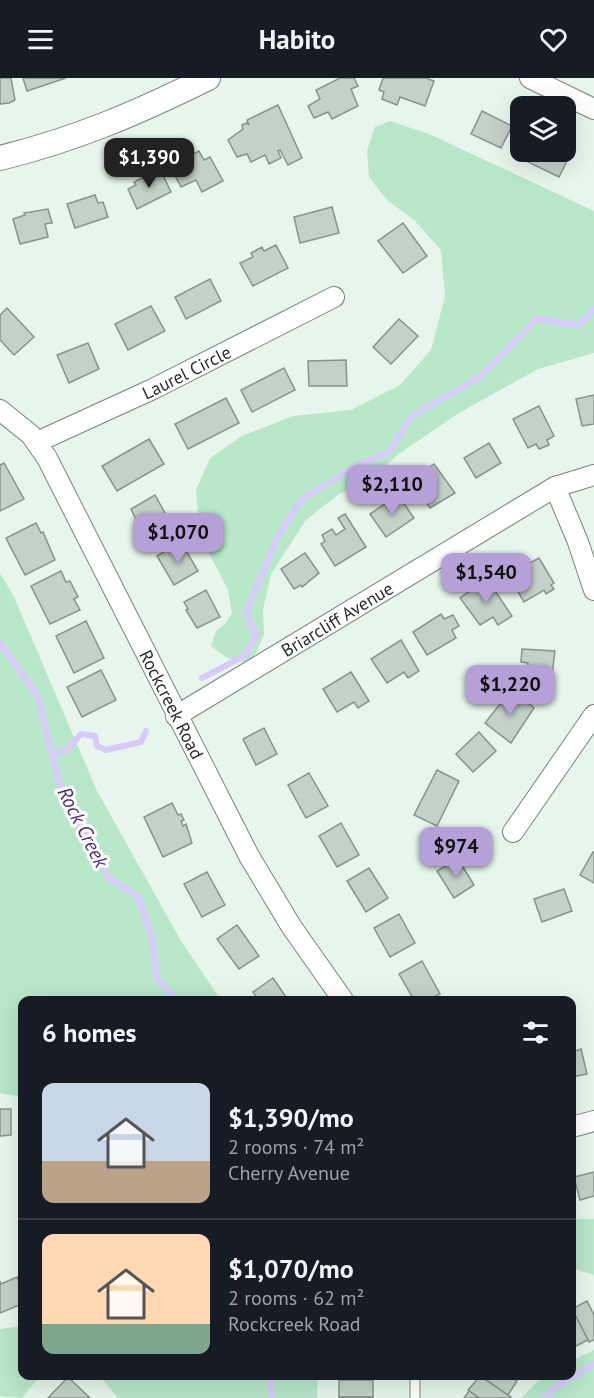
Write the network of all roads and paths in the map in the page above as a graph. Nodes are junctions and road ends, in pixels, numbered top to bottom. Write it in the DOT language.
graph roads {
  1 [pos="208,78"];
  2 [pos="530,78"];
  3 [pos="594,109"];
  4 [pos="0,158"];
  5 [pos="334,297"];
  6 [pos="0,410"];
  7 [pos="37,442"];
  8 [pos="594,475"];
  9 [pos="555,487"];
  10 [pos="594,590"];
  11 [pos="594,715"];
  12 [pos="176,716"];
  13 [pos="513,832"];
  14 [pos="340,996"];
  15 [pos="594,1121"];
  16 [pos="576,1126"];
  17 [pos="415,1380"];
  18 [pos="415,1398"];
  1 -- 4 [label="street"];
  2 -- 3 [label="street"];
  5 -- 7 [label="street, Laurel Circle"];
  6 -- 7 [label="street, Rockcreek Road"];
  7 -- 12 [label="street, Rockcreek Road"];
  8 -- 9 [label="street, Briarcliff Avenue"];
  9 -- 10 [label="street"];
  9 -- 12 [label="street, Briarcliff Avenue"];
  11 -- 13 [label="street"];
  12 -- 14 [label="street, Rockcreek Road"];
  15 -- 16 [label="street"];
  17 -- 18 [label="lane"];
}
